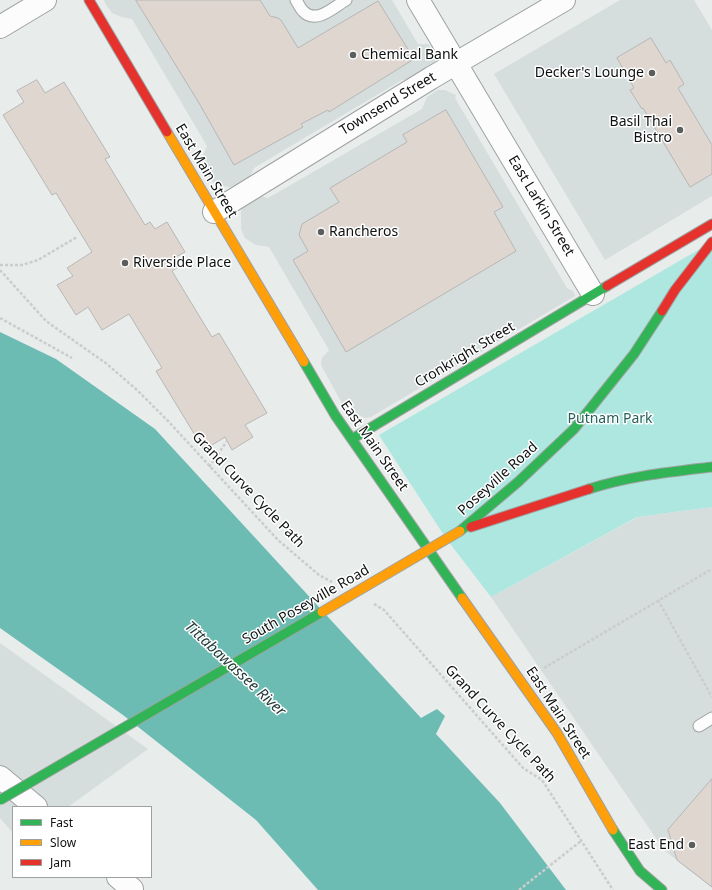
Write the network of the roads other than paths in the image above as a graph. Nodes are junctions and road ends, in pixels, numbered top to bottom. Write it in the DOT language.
graph roads {
  1 [pos="45,0"];
  2 [pos="89,0"];
  3 [pos="296,0"];
  4 [pos="346,0"];
  5 [pos="418,0"];
  6 [pos="564,0"];
  7 [pos="0,26"];
  8 [pos="456,64"];
  9 [pos="214,212"];
  10 [pos="712,224"];
  11 [pos="712,242"];
  12 [pos="593,294"];
  13 [pos="352,439"];
  14 [pos="712,467"];
  15 [pos="460,531"];
  16 [pos="712,718"];
  17 [pos="699,726"];
  18 [pos="0,777"];
  19 [pos="0,800"];
  20 [pos="35,806"];
  21 [pos="662,890"];
  1 -- 7 [label="street"];
  2 -- 9 [label="street, East Main Street"];
  3 -- 4 [label="lane"];
  5 -- 8 [label="street, East Larkin Street"];
  6 -- 8 [label="street, Townsend Street"];
  8 -- 9 [label="street, Townsend Street"];
  8 -- 12 [label="street, East Larkin Street"];
  9 -- 13 [label="street, East Main Street"];
  10 -- 12 [label="street"];
  11 -- 15 [label="street, Poseyville Road"];
  12 -- 13 [label="street, Cronkright Street"];
  13 -- 21 [label="street, East Main Street"];
  14 -- 15 [label="street, Poseyville Road"];
  15 -- 19 [label="street, South Poseyville Road, bridge"];
  16 -- 17 [label="lane"];
  18 -- 20 [label="street"];
}
